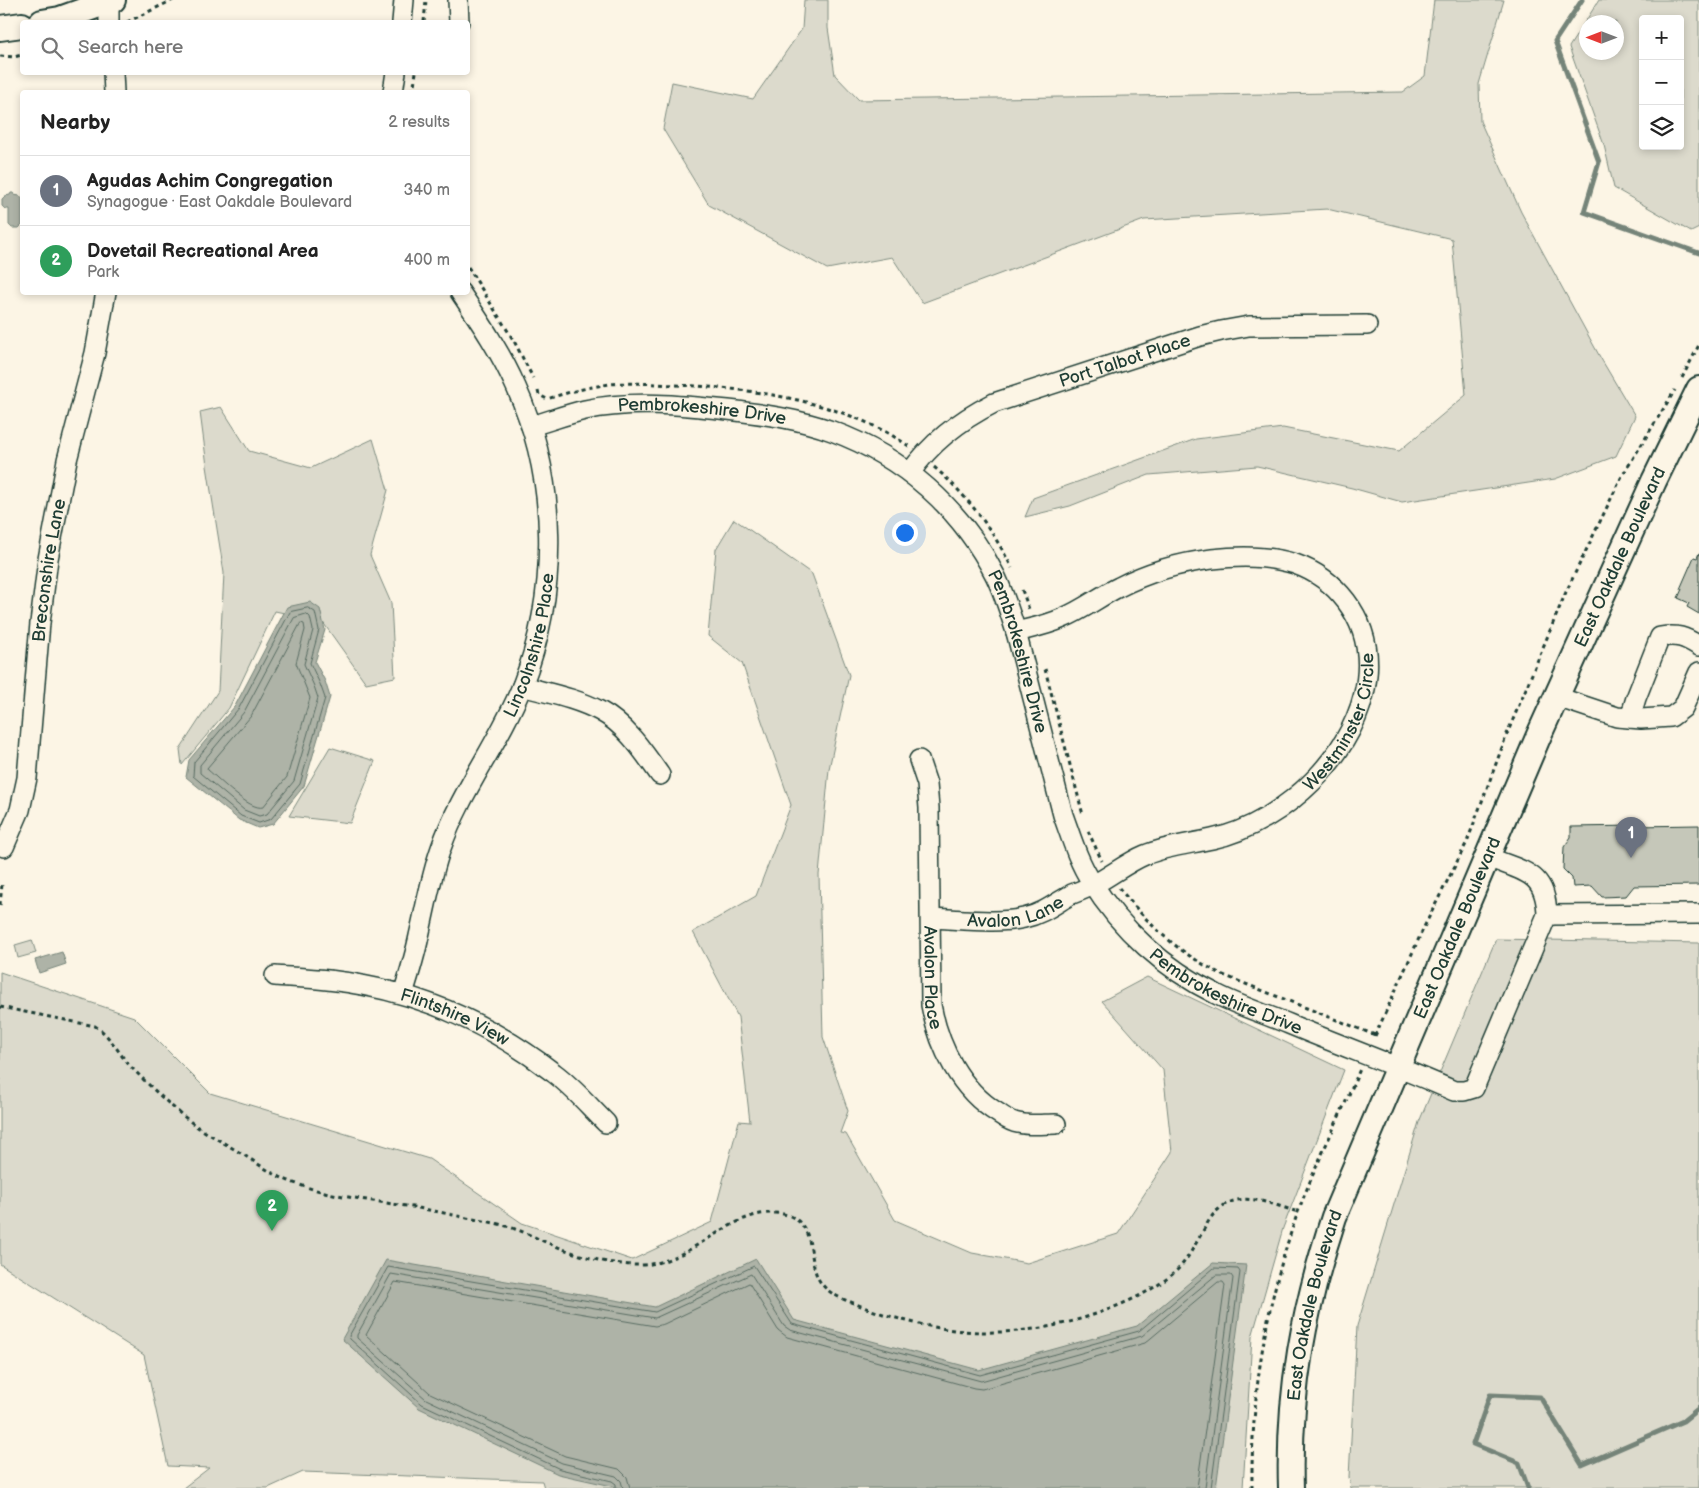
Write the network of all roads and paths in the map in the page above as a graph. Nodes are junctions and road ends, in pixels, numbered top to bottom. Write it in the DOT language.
graph roads {
  1 [pos="174,0"];
  2 [pos="404,0"];
  3 [pos="426,0"];
  4 [pos="458,0"];
  5 [pos="110,8"];
  6 [pos="54,20"];
  7 [pos="131,20"];
  8 [pos="402,20"];
  9 [pos="424,20"];
  10 [pos="459,20"];
  11 [pos="20,25"];
  12 [pos="0,28"];
  13 [pos="0,56"];
  14 [pos="20,56"];
  15 [pos="113,75"];
  16 [pos="396,75"];
  17 [pos="416,75"];
  18 [pos="114,90"];
  19 [pos="393,90"];
  20 [pos="413,90"];
  21 [pos="105,295"];
  22 [pos="462,295"];
  23 [pos="1367,325"];
  24 [pos="1699,345"];
  25 [pos="1699,388"];
  26 [pos="544,398"];
  27 [pos="531,426"];
  28 [pos="922,457"];
  29 [pos="910,473"];
  30 [pos="1016,575"];
  31 [pos="1019,582"];
  32 [pos="1025,630"];
  33 [pos="1699,646"];
  34 [pos="1044,663"];
  35 [pos="1699,672"];
  36 [pos="522,686"];
  37 [pos="1557,697"];
  38 [pos="1630,718"];
  39 [pos="919,760"];
  40 [pos="660,775"];
  41 [pos="1083,817"];
  42 [pos="1085,824"];
  43 [pos="4,847"];
  44 [pos="1488,857"];
  45 [pos="1102,880"];
  46 [pos="2,884"];
  47 [pos="0,905"];
  48 [pos="1699,914"];
  49 [pos="1547,915"];
  50 [pos="931,918"];
  51 [pos="275,976"];
  52 [pos="404,994"];
  53 [pos="0,1007"];
  54 [pos="1375,1036"];
  55 [pos="1366,1055"];
  56 [pos="1398,1067"];
  57 [pos="606,1123"];
  58 [pos="1056,1124"];
  59 [pos="1298,1212"];
  60 [pos="1252,1488"];
  61 [pos="1291,1488"];
  1 -- 7 [label="path"];
  2 -- 8 [label="street"];
  3 -- 9 [label="path"];
  4 -- 10 [label="street"];
  5 -- 6 [label="main road"];
  11 -- 12 [label="main road"];
  13 -- 14 [label="path"];
  15 -- 18 [label="street"];
  16 -- 19 [label="street"];
  17 -- 20 [label="path"];
  21 -- 43 [label="street, Breconshire Lane"];
  22 -- 27 [label="street, Lincolnshire Place"];
  23 -- 28 [label="street, Port Talbot Place"];
  24 -- 54 [label="path"];
  25 -- 37 [label="main road, East Oakdale Boulevard"];
  26 -- 28 [label="path"];
  27 -- 29 [label="street, Pembrokeshire Drive"];
  27 -- 36 [label="street, Lincolnshire Place"];
  28 -- 29 [label="street, Port Talbot Place"];
  28 -- 30 [label="path"];
  29 -- 32 [label="street, Pembrokeshire Drive"];
  31 -- 32 [label="path"];
  32 -- 45 [label="street, Pembrokeshire Drive"];
  32 -- 45 [label="street, Westminster Circle"];
  33 -- 38 [label="street"];
  34 -- 41 [label="path"];
  35 -- 38 [label="street"];
  36 -- 40 [label="street"];
  36 -- 52 [label="street, Lincolnshire Place"];
  37 -- 38 [label="street"];
  37 -- 44 [label="main road, East Oakdale Boulevard"];
  39 -- 50 [label="street, Avalon Place"];
  42 -- 45 [label="path"];
  44 -- 49 [label="street"];
  44 -- 56 [label="main road, East Oakdale Boulevard"];
  45 -- 50 [label="street, Avalon Lane"];
  45 -- 54 [label="path"];
  45 -- 55 [label="street, Pembrokeshire Drive"];
  46 -- 47 [label="path"];
  48 -- 49 [label="street"];
  49 -- 56 [label="street, Pembrokeshire Drive"];
  50 -- 58 [label="street, Avalon Place"];
  51 -- 52 [label="street, Flintshire View"];
  52 -- 57 [label="street, Flintshire View"];
  53 -- 59 [label="path"];
  54 -- 55 [label="path"];
  55 -- 56 [label="street, Pembrokeshire Drive"];
  55 -- 59 [label="path"];
  56 -- 61 [label="main road, East Oakdale Boulevard"];
  59 -- 60 [label="path"];
}
